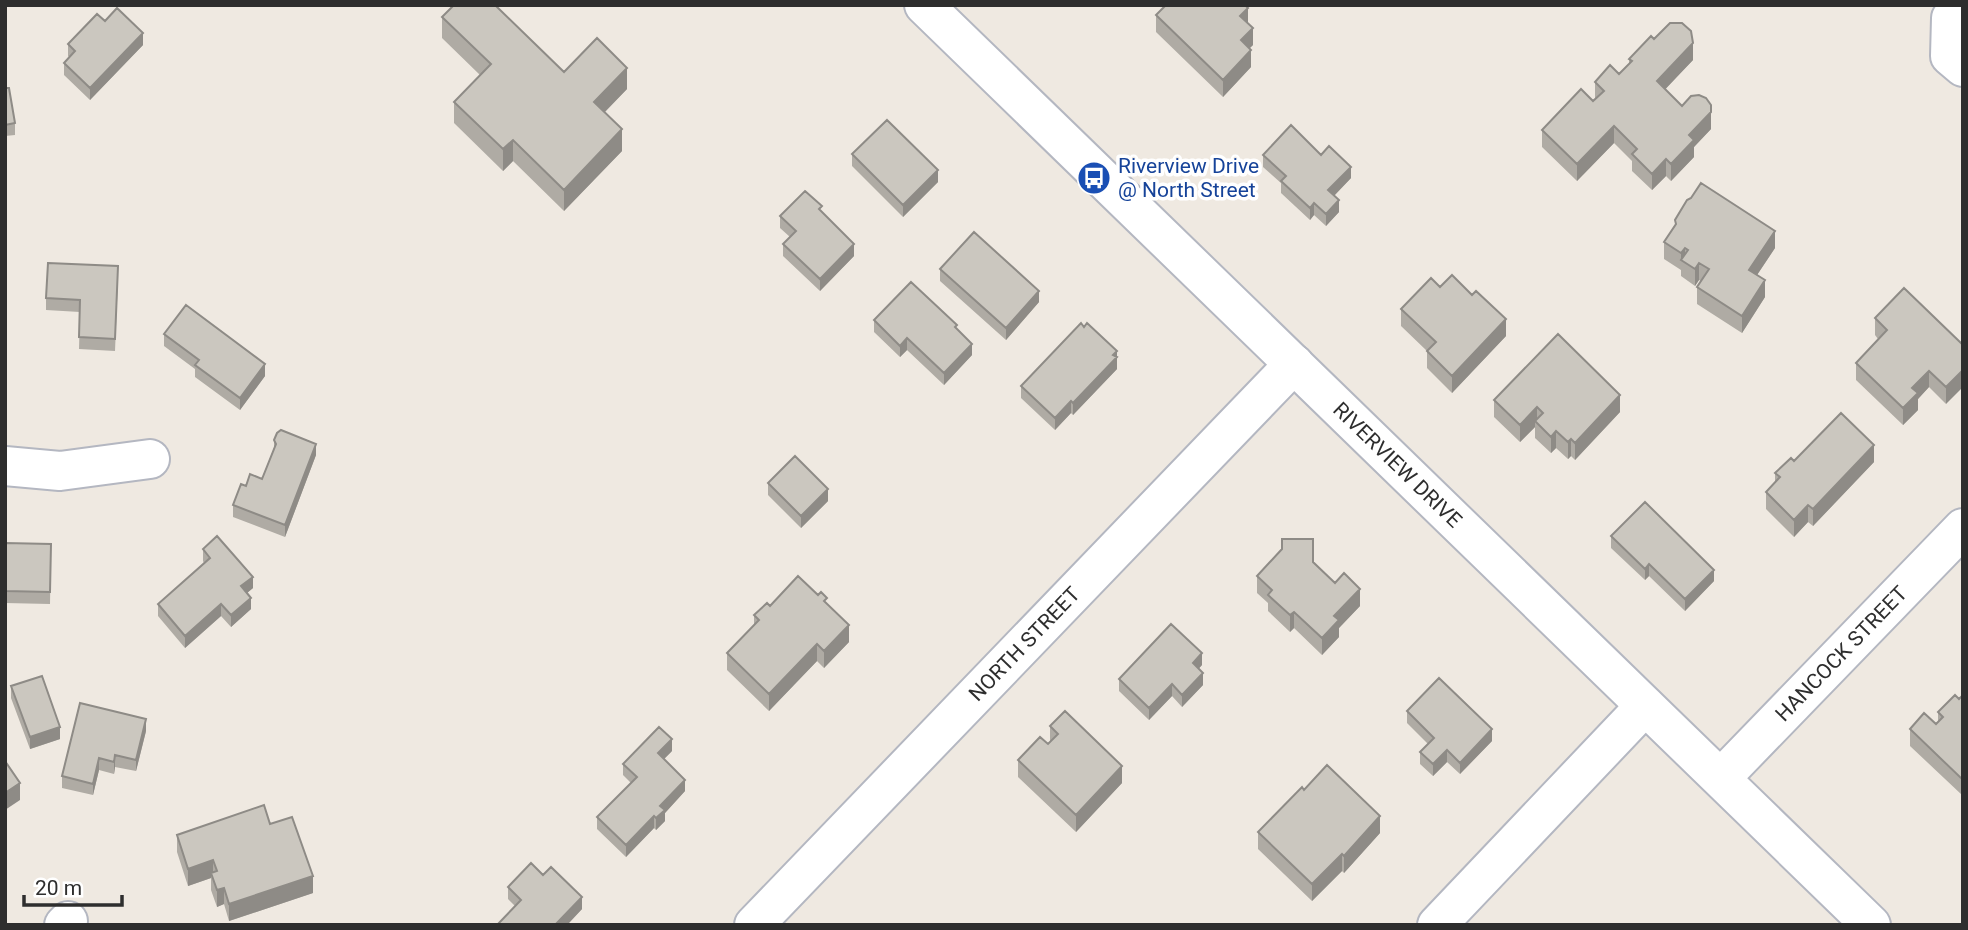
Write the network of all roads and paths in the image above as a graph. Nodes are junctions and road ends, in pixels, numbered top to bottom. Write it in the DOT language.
graph roads {
  1 [pos="924,5"];
  2 [pos="1962,5"];
  3 [pos="1963,67"];
  4 [pos="1294,364"];
  5 [pos="150,459"];
  6 [pos="5,466"];
  7 [pos="1963,528"];
  8 [pos="1645,706"];
  9 [pos="1721,778"];
  10 [pos="754,925"];
  11 [pos="1437,925"];
  12 [pos="1871,925"];
  1 -- 4 [label="street, RIVERVIEW DRIVE"];
  2 -- 3 [label="street"];
  4 -- 8 [label="street, RIVERVIEW DRIVE"];
  4 -- 10 [label="street, NORTH STREET"];
  5 -- 6 [label="street"];
  7 -- 9 [label="street, HANCOCK STREET"];
  8 -- 9 [label="street, RIVERVIEW DRIVE"];
  8 -- 11 [label="street"];
  9 -- 12 [label="street, RIVERVIEW DRIVE"];
}
